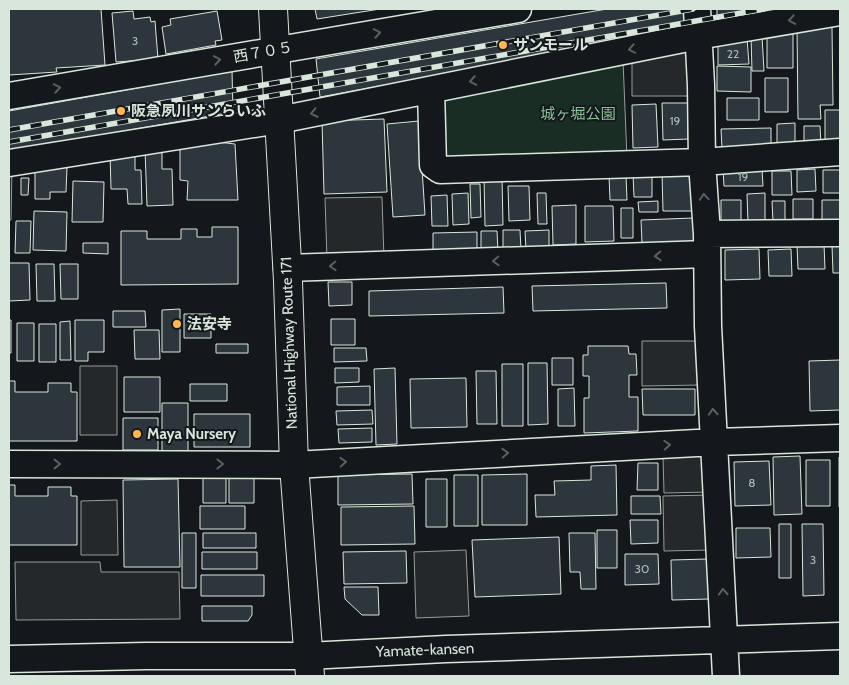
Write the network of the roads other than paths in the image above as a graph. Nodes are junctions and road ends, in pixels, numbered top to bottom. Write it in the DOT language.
graph roads {
  1 [pos="273,9"];
  2 [pos="697,9"];
  3 [pos="502,10"];
  4 [pos="840,12"];
  5 [pos="698,36"];
  6 [pos="276,50"];
  7 [pos="431,90"];
  8 [pos="9,96"];
  9 [pos="279,120"];
  10 [pos="840,152"];
  11 [pos="702,162"];
  12 [pos="9,163"];
  13 [pos="840,233"];
  14 [pos="707,244"];
  15 [pos="287,268"];
  16 [pos="840,438"];
  17 [pos="715,442"];
  18 [pos="9,464"];
  19 [pos="294,464"];
  20 [pos="840,636"];
  21 [pos="725,640"];
  22 [pos="9,658"];
  23 [pos="309,666"];
  24 [pos="726,676"];
  1 -- 6 [label="highway, National Highway Route 171"];
  2 -- 5 [label="street"];
  6 -- 3 [label="street, 西７０５, one-way"];
  4 -- 5 [label="street, one-way"];
  5 -- 7 [label="street, one-way"];
  5 -- 11 [label="street"];
  8 -- 6 [label="street, 西７０５, one-way"];
  6 -- 9 [label="highway, National Highway Route 171"];
  7 -- 9 [label="street, one-way"];
  7 -- 11 [label="street"];
  9 -- 12 [label="street"];
  9 -- 15 [label="highway, National Highway Route 171"];
  10 -- 11 [label="street"];
  14 -- 11 [label="street, one-way"];
  13 -- 14 [label="street"];
  14 -- 15 [label="street, one-way"];
  17 -- 14 [label="street, one-way"];
  15 -- 19 [label="highway, National Highway Route 171"];
  16 -- 17 [label="street"];
  19 -- 17 [label="street, one-way"];
  21 -- 17 [label="street, one-way"];
  18 -- 19 [label="street, one-way"];
  19 -- 23 [label="highway, National Highway Route 171"];
  20 -- 21 [label="street, Yamate-kansen"];
  21 -- 23 [label="street, Yamate-kansen"];
  21 -- 24 [label="street"];
  22 -- 23 [label="street, Yamate-kansen"];
}
